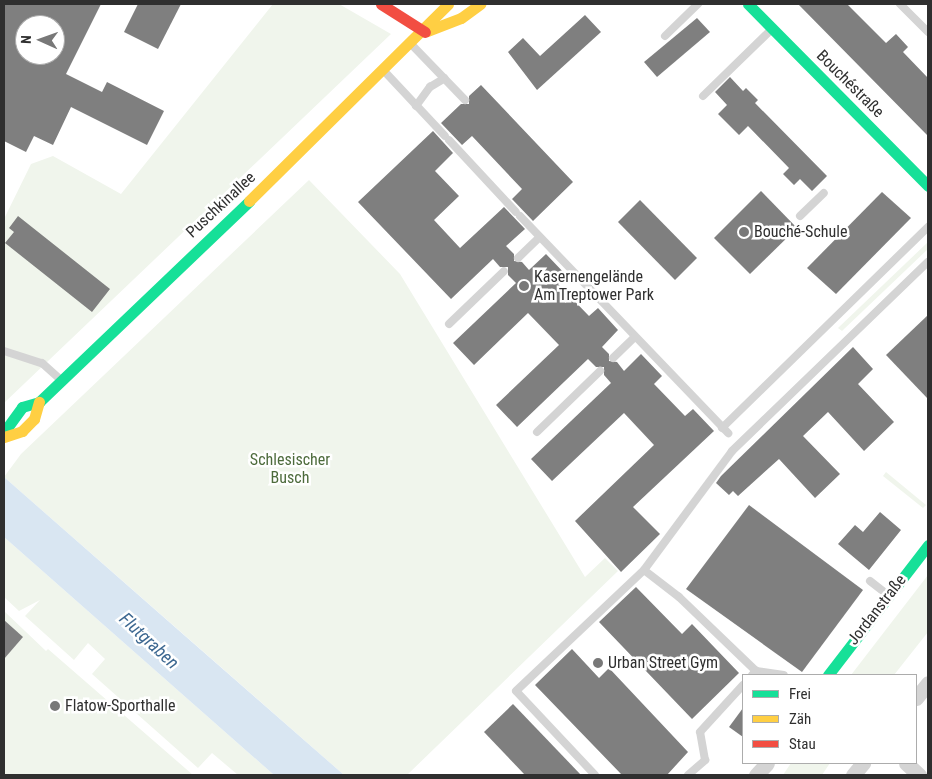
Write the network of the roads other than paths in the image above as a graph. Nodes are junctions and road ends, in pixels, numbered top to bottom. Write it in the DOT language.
graph roads {
  1 [pos="381,4"];
  2 [pos="448,4"];
  3 [pos="480,4"];
  4 [pos="698,4"];
  5 [pos="748,4"];
  6 [pos="900,4"];
  7 [pos="772,28"];
  8 [pos="425,32"];
  9 [pos="928,32"];
  10 [pos="665,36"];
  11 [pos="411,44"];
  12 [pos="384,71"];
  13 [pos="445,78"];
  14 [pos="704,96"];
  15 [pos="466,100"];
  16 [pos="416,106"];
  17 [pos="928,186"];
  18 [pos="824,193"];
  19 [pos="800,216"];
  20 [pos="928,227"];
  21 [pos="540,237"];
  22 [pos="518,258"];
  23 [pos="928,262"];
  24 [pos="504,271"];
  25 [pos="449,324"];
  26 [pos="635,337"];
  27 [pos="4,351"];
  28 [pos="613,358"];
  29 [pos="600,371"];
  30 [pos="61,381"];
  31 [pos="39,402"];
  32 [pos="4,432"];
  33 [pos="537,432"];
  34 [pos="4,438"];
  35 [pos="928,545"];
  36 [pos="644,570"];
  37 [pos="870,581"];
  38 [pos="888,595"];
  39 [pos="754,673"];
  40 [pos="769,674"];
  41 [pos="829,674"];
  42 [pos="928,683"];
  43 [pos="742,685"];
  44 [pos="917,697"];
  45 [pos="766,764"];
  46 [pos="862,764"];
  47 [pos="907,764"];
  48 [pos="595,775"];
  49 [pos="688,775"];
  50 [pos="756,775"];
  51 [pos="853,775"];
  52 [pos="919,775"];
  1 -- 8 [label="main road"];
  2 -- 8 [label="main road, Puschkinallee"];
  3 -- 8 [label="main road, Puschkinallee"];
  4 -- 10 [label="lane"];
  5 -- 7 [label="main road, Bouchéstraße"];
  6 -- 9 [label="lane"];
  7 -- 14 [label="lane"];
  7 -- 17 [label="main road, Bouchéstraße"];
  8 -- 11 [label="main road, Puschkinallee"];
  11 -- 12 [label="main road, Puschkinallee"];
  11 -- 13 [label="lane"];
  12 -- 16 [label="lane"];
  12 -- 30 [label="main road, Puschkinallee"];
  13 -- 15 [label="lane"];
  13 -- 16 [label="lane"];
  16 -- 21 [label="lane"];
  18 -- 19 [label="lane"];
  20 -- 26 [label="lane"];
  21 -- 22 [label="lane"];
  21 -- 26 [label="lane"];
  23 -- 36 [label="lane"];
  24 -- 25 [label="lane"];
  26 -- 28 [label="lane"];
  27 -- 30 [label="lane"];
  29 -- 33 [label="lane"];
  30 -- 31 [label="main road, Puschkinallee"];
  31 -- 32 [label="main road, Puschkinallee"];
  31 -- 34 [label="main road, Puschkinallee"];
  35 -- 38 [label="main road, Jordanstraße"];
  36 -- 39 [label="lane"];
  36 -- 48 [label="lane"];
  37 -- 38 [label="lane"];
  38 -- 41 [label="main road, Jordanstraße"];
  39 -- 40 [label="lane"];
  42 -- 44 [label="street"];
  43 -- 49 [label="lane"];
  45 -- 50 [label="street"];
  46 -- 51 [label="street"];
  47 -- 52 [label="street"];
}
